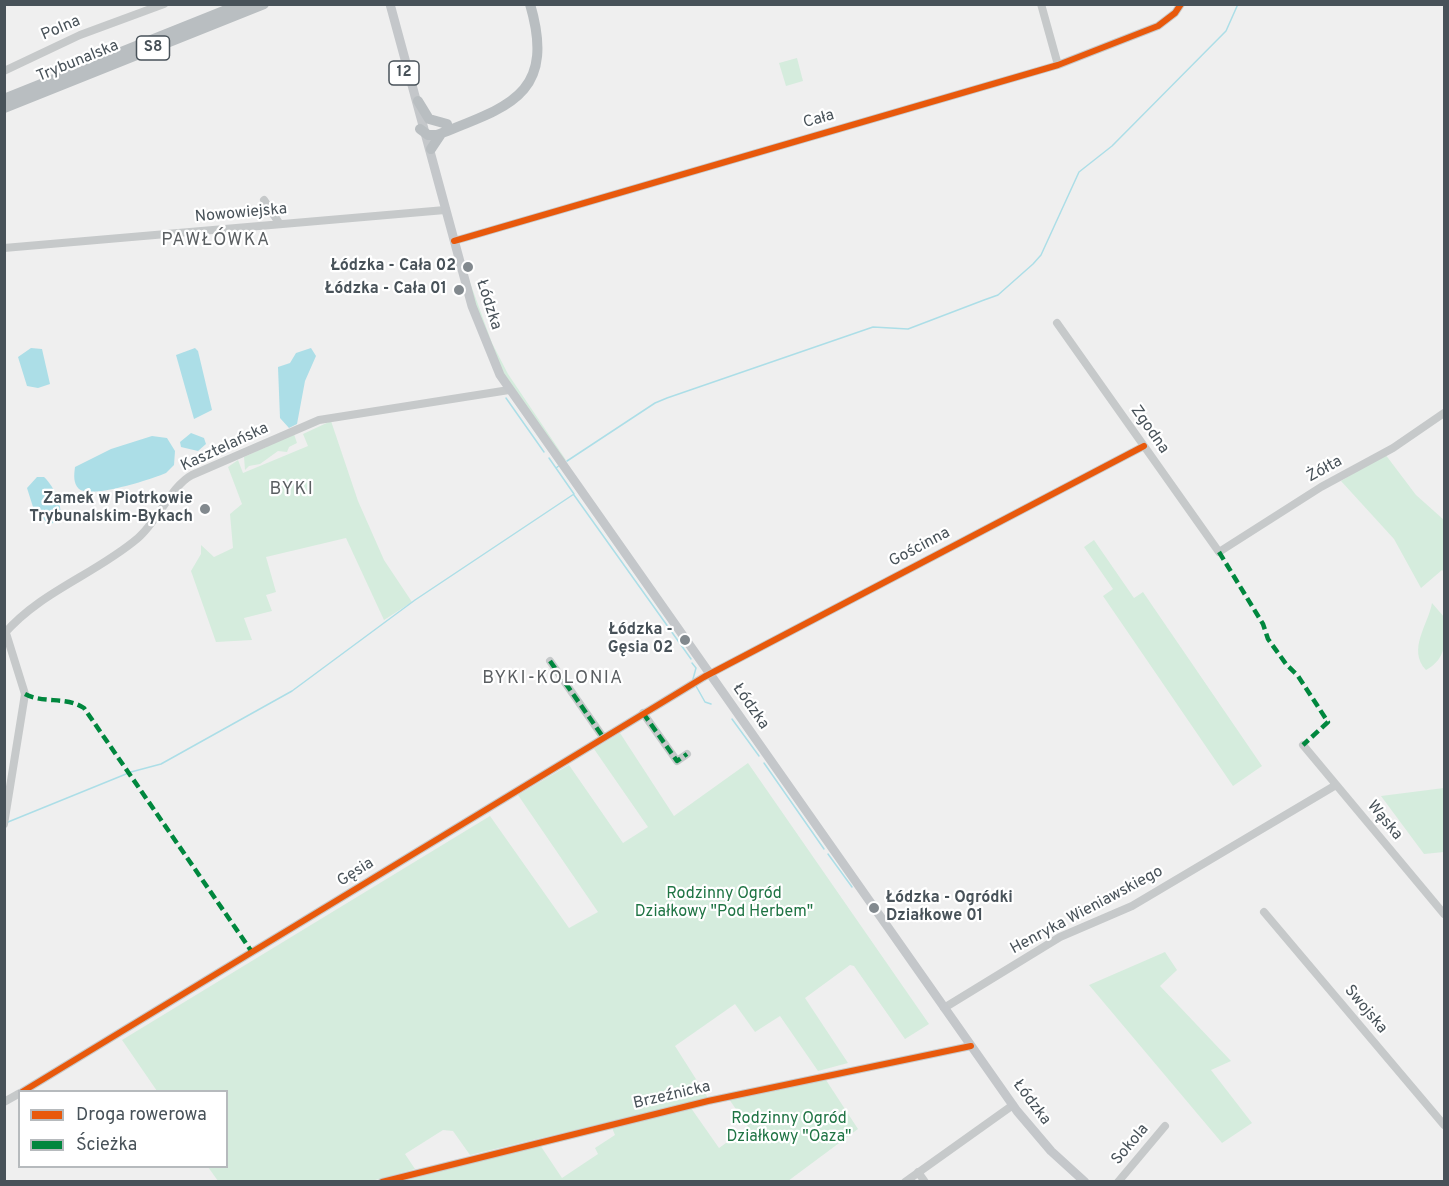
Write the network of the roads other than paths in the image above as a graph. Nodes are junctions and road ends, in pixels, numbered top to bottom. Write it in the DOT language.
graph roads {
  1 [pos="164,4"];
  2 [pos="241,4"];
  3 [pos="264,4"];
  4 [pos="385,4"];
  5 [pos="390,4"];
  6 [pos="530,4"];
  7 [pos="1041,4"];
  8 [pos="1181,4"];
  9 [pos="1058,64"];
  10 [pos="4,71"];
  11 [pos="4,99"];
  12 [pos="418,102"];
  13 [pos="4,108"];
  14 [pos="444,129"];
  15 [pos="424,133"];
  16 [pos="431,149"];
  17 [pos="437,183"];
  18 [pos="264,200"];
  19 [pos="445,210"];
  20 [pos="279,223"];
  21 [pos="454,241"];
  22 [pos="4,248"];
  23 [pos="1057,323"];
  24 [pos="509,390"];
  25 [pos="1444,413"];
  26 [pos="1144,446"];
  27 [pos="1219,552"];
  28 [pos="5,631"];
  29 [pos="550,661"];
  30 [pos="706,675"];
  31 [pos="643,713"];
  32 [pos="603,737"];
  33 [pos="1302,745"];
  34 [pos="687,754"];
  35 [pos="1336,785"];
  36 [pos="5,823"];
  37 [pos="1264,912"];
  38 [pos="1444,914"];
  39 [pos="944,1008"];
  40 [pos="971,1046"];
  41 [pos="24,1090"];
  42 [pos="18,1094"];
  43 [pos="4,1102"];
  44 [pos="1013,1105"];
  45 [pos="1444,1125"];
  46 [pos="1165,1126"];
  47 [pos="918,1172"];
  48 [pos="382,1182"];
  49 [pos="905,1182"];
  50 [pos="925,1182"];
  51 [pos="1085,1182"];
  52 [pos="1118,1182"];
  1 -- 10 [label="street, Polna"];
  2 -- 11 [label="highway, Trybunalska / S8"];
  3 -- 13 [label="highway, Trybunalska / S8"];
  4 -- 15 [label="main road, Łódzka / 12"];
  5 -- 12 [label="main road, Łódzka / 12"];
  6 -- 14 [label="highway"];
  7 -- 9 [label="street"];
  8 -- 9 [label="street, Cała"];
  9 -- 21 [label="street, Cała"];
  12 -- 14 [label="highway, 12"];
  12 -- 15 [label="main road, Łódzka / 12"];
  14 -- 15 [label="highway"];
  14 -- 16 [label="highway"];
  15 -- 16 [label="main road, Łódzka"];
  15 -- 17 [label="main road, Łódzka"];
  16 -- 17 [label="main road, Łódzka"];
  17 -- 19 [label="main road, Łódzka"];
  18 -- 20 [label="street"];
  19 -- 20 [label="street, Nowowiejska"];
  19 -- 21 [label="main road, Łódzka"];
  20 -- 22 [label="street, Nowowiejska"];
  21 -- 24 [label="main road, Łódzka"];
  23 -- 26 [label="street, Zgodna"];
  24 -- 28 [label="street, Kasztelańska"];
  24 -- 30 [label="main road, Łódzka"];
  25 -- 27 [label="street, Żółta"];
  26 -- 27 [label="street, Zgodna"];
  26 -- 30 [label="street, Gościnna"];
  28 -- 36 [label="street"];
  29 -- 32 [label="street"];
  30 -- 31 [label="street, Gęsia"];
  30 -- 39 [label="main road, Łódzka"];
  31 -- 32 [label="street, Gęsia"];
  31 -- 34 [label="street"];
  32 -- 41 [label="street, Gęsia"];
  33 -- 35 [label="street, Wąska"];
  35 -- 38 [label="street, Wąska"];
  35 -- 39 [label="street, Henryka Wieniawskiego"];
  37 -- 45 [label="street, Swojska"];
  39 -- 40 [label="main road, Łódzka"];
  40 -- 44 [label="main road, Łódzka"];
  40 -- 48 [label="street, Brzeźnicka"];
  42 -- 43 [label="street, Gęsia"];
  44 -- 47 [label="street"];
  44 -- 51 [label="main road, Łódzka"];
  46 -- 52 [label="street, Sokola"];
  47 -- 49 [label="street"];
  47 -- 50 [label="street"];
}
